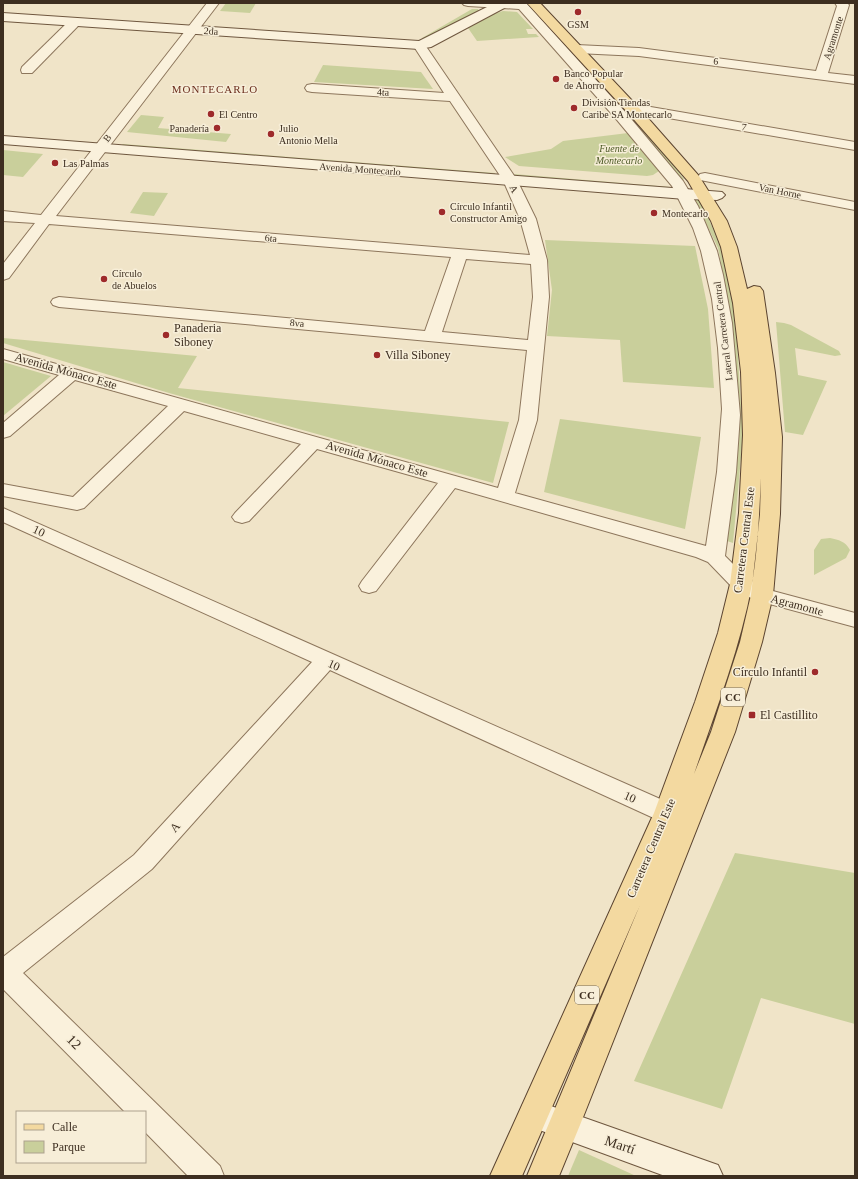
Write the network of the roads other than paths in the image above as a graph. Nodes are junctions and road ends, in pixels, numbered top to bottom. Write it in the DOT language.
graph roads {
  1 [pos="214,3"];
  2 [pos="474,3"];
  3 [pos="545,3"];
  4 [pos="841,3"];
  5 [pos="850,3"];
  6 [pos="502,4"];
  7 [pos="525,4"];
  8 [pos="855,4"];
  9 [pos="3,17"];
  10 [pos="75,22"];
  11 [pos="192,30"];
  12 [pos="403,44"];
  13 [pos="419,45"];
  14 [pos="582,48"];
  15 [pos="27,70"];
  16 [pos="821,75"];
  17 [pos="855,80"];
  18 [pos="312,88"];
  19 [pos="453,97"];
  20 [pos="639,111"];
  21 [pos="3,131"];
  22 [pos="3,140"];
  23 [pos="103,144"];
  24 [pos="855,146"];
  25 [pos="506,175"];
  26 [pos="700,188"];
  27 [pos="855,206"];
  28 [pos="3,216"];
  29 [pos="46,220"];
  30 [pos="460,253"];
  31 [pos="539,260"];
  32 [pos="3,275"];
  33 [pos="59,302"];
  34 [pos="432,336"];
  35 [pos="535,346"];
  36 [pos="3,354"];
  37 [pos="73,373"];
  38 [pos="181,404"];
  39 [pos="3,432"];
  40 [pos="314,441"];
  41 [pos="450,480"];
  42 [pos="3,490"];
  43 [pos="506,495"];
  44 [pos="3,514"];
  45 [pos="242,517"];
  46 [pos="715,557"];
  47 [pos="741,584"];
  48 [pos="369,586"];
  49 [pos="762,595"];
  50 [pos="855,620"];
  51 [pos="326,661"];
  52 [pos="667,813"];
  53 [pos="3,972"];
  54 [pos="144,1111"];
  55 [pos="146,1113"];
  56 [pos="534,1114"];
  57 [pos="564,1126"];
  58 [pos="209,1176"];
  59 [pos="506,1176"];
  60 [pos="542,1176"];
  61 [pos="707,1176"];
  1 -- 11 [label="street, B"];
  2 -- 6 [label="street"];
  2 -- 12 [label="street"];
  3 -- 14 [label="main road, Carretera Central Este / CC"];
  4 -- 16 [label="street, Agramonte"];
  5 -- 8 [label="street"];
  6 -- 7 [label="street"];
  6 -- 13 [label="street"];
  7 -- 14 [label="main road, Carretera Central Este / CC"];
  7 -- 26 [label="street, Lateral Carretera Central"];
  9 -- 10 [label="street, 2da"];
  10 -- 11 [label="street, 2da"];
  10 -- 15 [label="street"];
  11 -- 12 [label="street, 2da"];
  11 -- 23 [label="street, B"];
  12 -- 13 [label="street, 2da"];
  13 -- 19 [label="street, A"];
  14 -- 16 [label="street, 6"];
  14 -- 20 [label="main road, Carretera Central Este / CC"];
  16 -- 17 [label="street, 6"];
  18 -- 19 [label="street, 4ta"];
  19 -- 25 [label="street, A"];
  20 -- 24 [label="street, 7"];
  20 -- 26 [label="main road, Carretera Central Este / CC"];
  21 -- 23 [label="street, Avenida Montecarlo"];
  22 -- 23 [label="street, Avenida Montecarlo"];
  23 -- 25 [label="street, Avenida Montecarlo"];
  23 -- 29 [label="street, B"];
  25 -- 26 [label="street, Avenida Montecarlo"];
  25 -- 31 [label="street, A"];
  26 -- 27 [label="street, Van Horne"];
  26 -- 46 [label="street, Lateral Carretera Central"];
  26 -- 47 [label="main road, Carretera Central Este / CC"];
  26 -- 49 [label="main road, Carretera Central Este / CC"];
  28 -- 29 [label="street, 6ta"];
  29 -- 30 [label="street, 6ta"];
  29 -- 32 [label="street, B"];
  30 -- 31 [label="street, 6ta"];
  30 -- 34 [label="street"];
  31 -- 35 [label="street, A"];
  33 -- 34 [label="street, 8va"];
  34 -- 35 [label="street, 8va"];
  35 -- 43 [label="street, A"];
  36 -- 37 [label="street, Avenida Mónaco Este"];
  37 -- 38 [label="street, Avenida Mónaco Este"];
  37 -- 39 [label="street"];
  38 -- 40 [label="street, Avenida Mónaco Este"];
  38 -- 42 [label="street"];
  40 -- 41 [label="street, Avenida Mónaco Este"];
  40 -- 45 [label="street"];
  41 -- 43 [label="street, Avenida Mónaco Este"];
  41 -- 48 [label="street"];
  43 -- 46 [label="street, Avenida Mónaco Este"];
  44 -- 51 [label="street, 10"];
  46 -- 47 [label="street, Avenida Mónaco Este"];
  47 -- 49 [label="street, Agramonte"];
  47 -- 52 [label="main road, Carretera Central Este / CC"];
  49 -- 50 [label="street, Agramonte"];
  49 -- 57 [label="main road, Carretera Central Este / CC"];
  51 -- 52 [label="street, 10"];
  51 -- 53 [label="street, A"];
  52 -- 56 [label="main road, Carretera Central Este / CC"];
  53 -- 54 [label="street, 12"];
  55 -- 58 [label="street, 12"];
  56 -- 57 [label="street, Martí"];
  56 -- 59 [label="main road, Carretera Central Este / CC"];
  57 -- 60 [label="main road, Carretera Central Este / CC"];
  57 -- 61 [label="street, Martí"];
}
